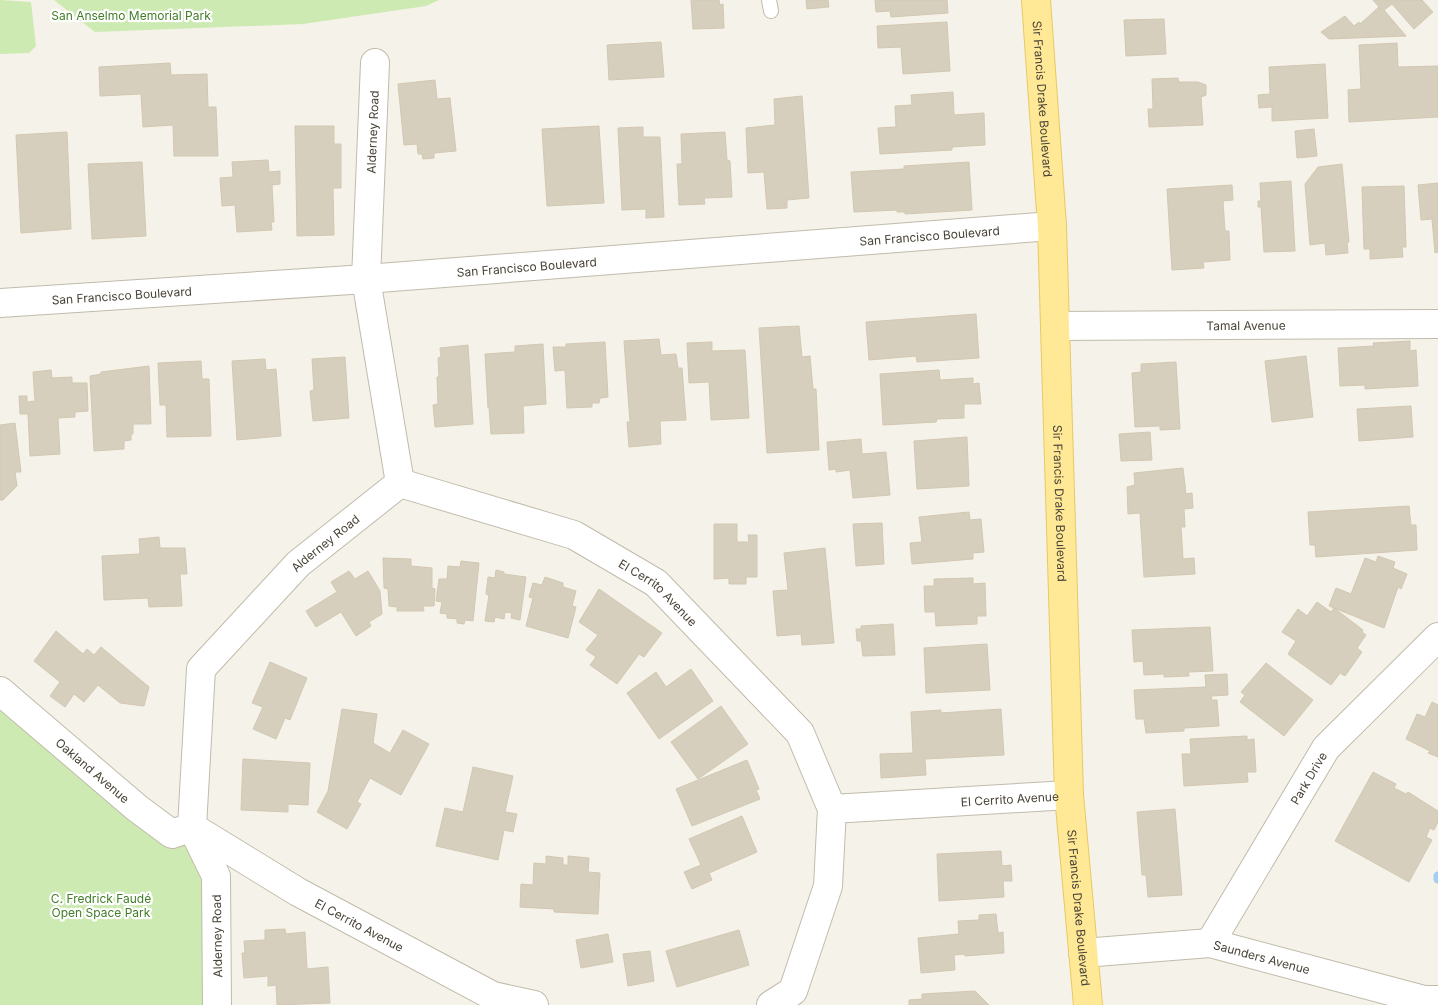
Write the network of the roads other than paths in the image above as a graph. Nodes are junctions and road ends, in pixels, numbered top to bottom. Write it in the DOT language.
graph roads {
  1 [pos="1036,0"];
  2 [pos="375,63"];
  3 [pos="1052,226"];
  4 [pos="366,279"];
  5 [pos="0,303"];
  6 [pos="1055,326"];
  7 [pos="1438,326"];
  8 [pos="400,483"];
  9 [pos="1438,637"];
  10 [pos="0,691"];
  11 [pos="1069,796"];
  12 [pos="832,809"];
  13 [pos="192,827"];
  14 [pos="1210,943"];
  15 [pos="1083,953"];
  16 [pos="493,1000"];
  17 [pos="1429,1002"];
  18 [pos="218,1005"];
  19 [pos="534,1005"];
  20 [pos="771,1005"];
  21 [pos="1088,1005"];
  1 -- 3 [label="main road, Sir Francis Drake Boulevard"];
  2 -- 4 [label="street, Alderney Road"];
  3 -- 4 [label="street, San Francisco Boulevard"];
  3 -- 6 [label="main road, Sir Francis Drake Boulevard"];
  4 -- 5 [label="street, San Francisco Boulevard"];
  4 -- 8 [label="street, Alderney Road"];
  6 -- 7 [label="street, Tamal Avenue"];
  6 -- 11 [label="main road, Sir Francis Drake Boulevard"];
  8 -- 12 [label="street, El Cerrito Avenue"];
  8 -- 13 [label="street, Alderney Road"];
  9 -- 14 [label="street, Park Drive"];
  10 -- 13 [label="street, Oakland Avenue"];
  11 -- 12 [label="street, El Cerrito Avenue"];
  11 -- 15 [label="main road, Sir Francis Drake Boulevard"];
  12 -- 20 [label="street, El Cerrito Avenue"];
  13 -- 16 [label="street, El Cerrito Avenue"];
  13 -- 18 [label="street, Alderney Road"];
  14 -- 15 [label="street, Saunders Avenue"];
  14 -- 17 [label="street, Saunders Avenue"];
  15 -- 21 [label="main road, Sir Francis Drake Boulevard"];
  16 -- 19 [label="street, El Cerrito Avenue"];
}
